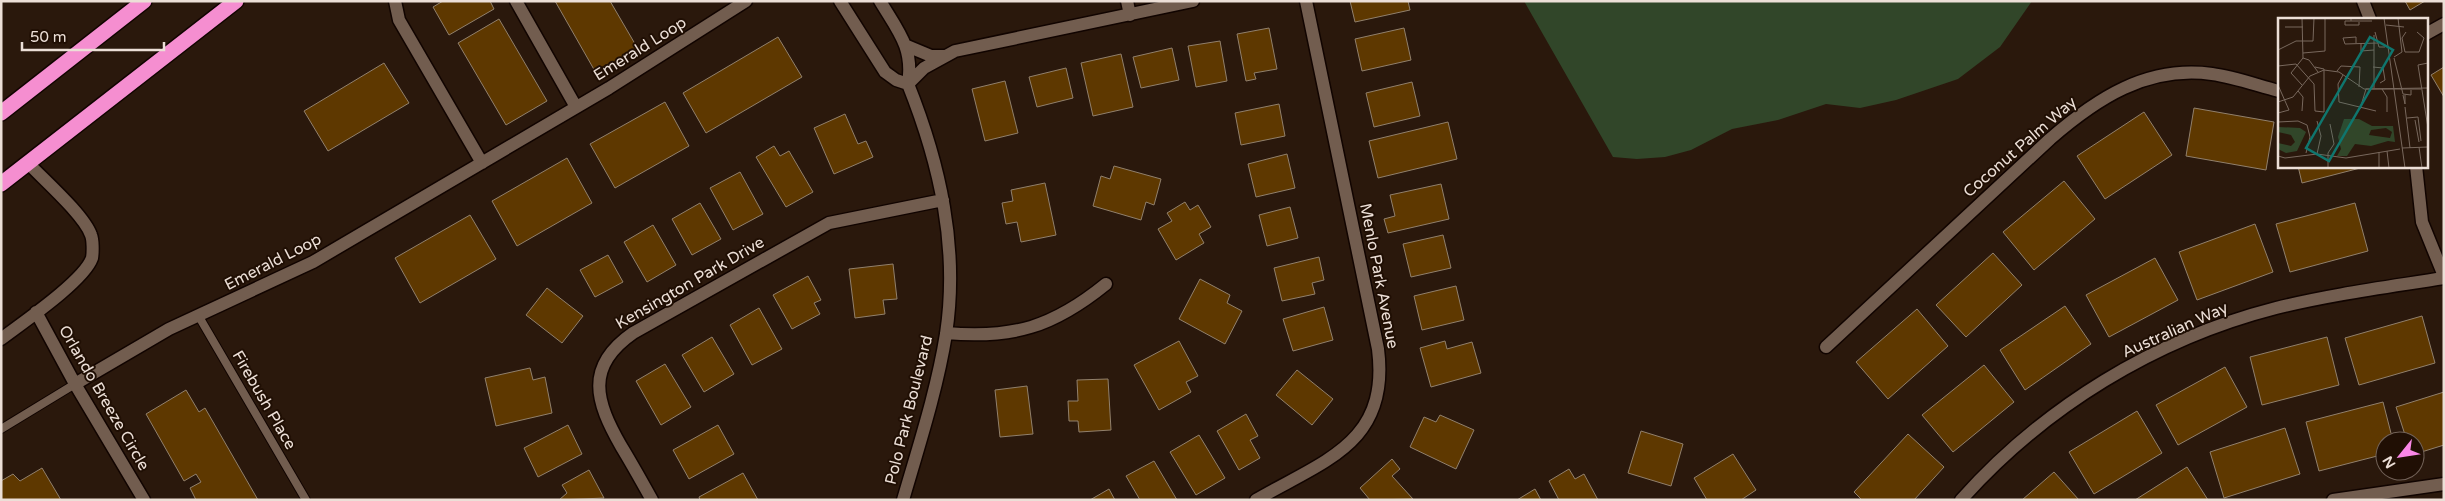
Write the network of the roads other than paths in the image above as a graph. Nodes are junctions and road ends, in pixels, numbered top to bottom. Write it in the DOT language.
graph roads {
  1 [pos="144,1"];
  2 [pos="236,1"];
  3 [pos="395,1"];
  4 [pos="516,1"];
  5 [pos="746,1"];
  6 [pos="840,1"];
  7 [pos="880,1"];
  8 [pos="1127,1"];
  9 [pos="1193,1"];
  10 [pos="1306,1"];
  11 [pos="2363,1"];
  12 [pos="1130,15"];
  13 [pos="2370,18"];
  14 [pos="2444,24"];
  15 [pos="2428,33"];
  16 [pos="907,46"];
  17 [pos="945,56"];
  18 [pos="908,84"];
  19 [pos="2278,91"];
  20 [pos="576,107"];
  21 [pos="1,113"];
  22 [pos="28,163"];
  23 [pos="482,163"];
  24 [pos="2416,168"];
  25 [pos="1,184"];
  26 [pos="943,200"];
  27 [pos="2444,277"];
  28 [pos="1106,284"];
  29 [pos="36,312"];
  30 [pos="198,315"];
  31 [pos="946,333"];
  32 [pos="1,339"];
  33 [pos="1826,347"];
  34 [pos="75,384"];
  35 [pos="1,429"];
  36 [pos="2444,484"];
  37 [pos="144,500"];
  38 [pos="306,500"];
  39 [pos="652,500"];
  40 [pos="903,500"];
  41 [pos="1256,500"];
  42 [pos="1961,500"];
  43 [pos="2334,500"];
  1 -- 21 [label="highway"];
  2 -- 22 [label="highway"];
  3 -- 23 [label="street"];
  4 -- 20 [label="street"];
  5 -- 20 [label="street, Emerald Loop"];
  6 -- 18 [label="street"];
  7 -- 16 [label="street"];
  8 -- 12 [label="street"];
  9 -- 12 [label="street"];
  10 -- 41 [label="street, Menlo Park Avenue"];
  11 -- 13 [label="street"];
  12 -- 17 [label="street"];
  14 -- 15 [label="street"];
  16 -- 17 [label="street"];
  16 -- 18 [label="street"];
  17 -- 18 [label="street"];
  18 -- 26 [label="street, Polo Park Boulevard"];
  19 -- 33 [label="street, Coconut Palm Way"];
  20 -- 23 [label="street, Emerald Loop"];
  22 -- 25 [label="highway"];
  22 -- 29 [label="street"];
  23 -- 30 [label="street, Emerald Loop"];
  24 -- 27 [label="street"];
  26 -- 31 [label="street, Polo Park Boulevard"];
  26 -- 39 [label="street, Kensington Park Drive"];
  27 -- 42 [label="street, Australian Way"];
  28 -- 31 [label="street"];
  29 -- 32 [label="street"];
  29 -- 34 [label="street, Orlando Breeze Circle"];
  30 -- 34 [label="street, Emerald Loop"];
  30 -- 38 [label="lane, Firebush Place"];
  31 -- 40 [label="street, Polo Park Boulevard"];
  34 -- 35 [label="lane"];
  34 -- 37 [label="street, Orlando Breeze Circle"];
  36 -- 43 [label="street"];
}
